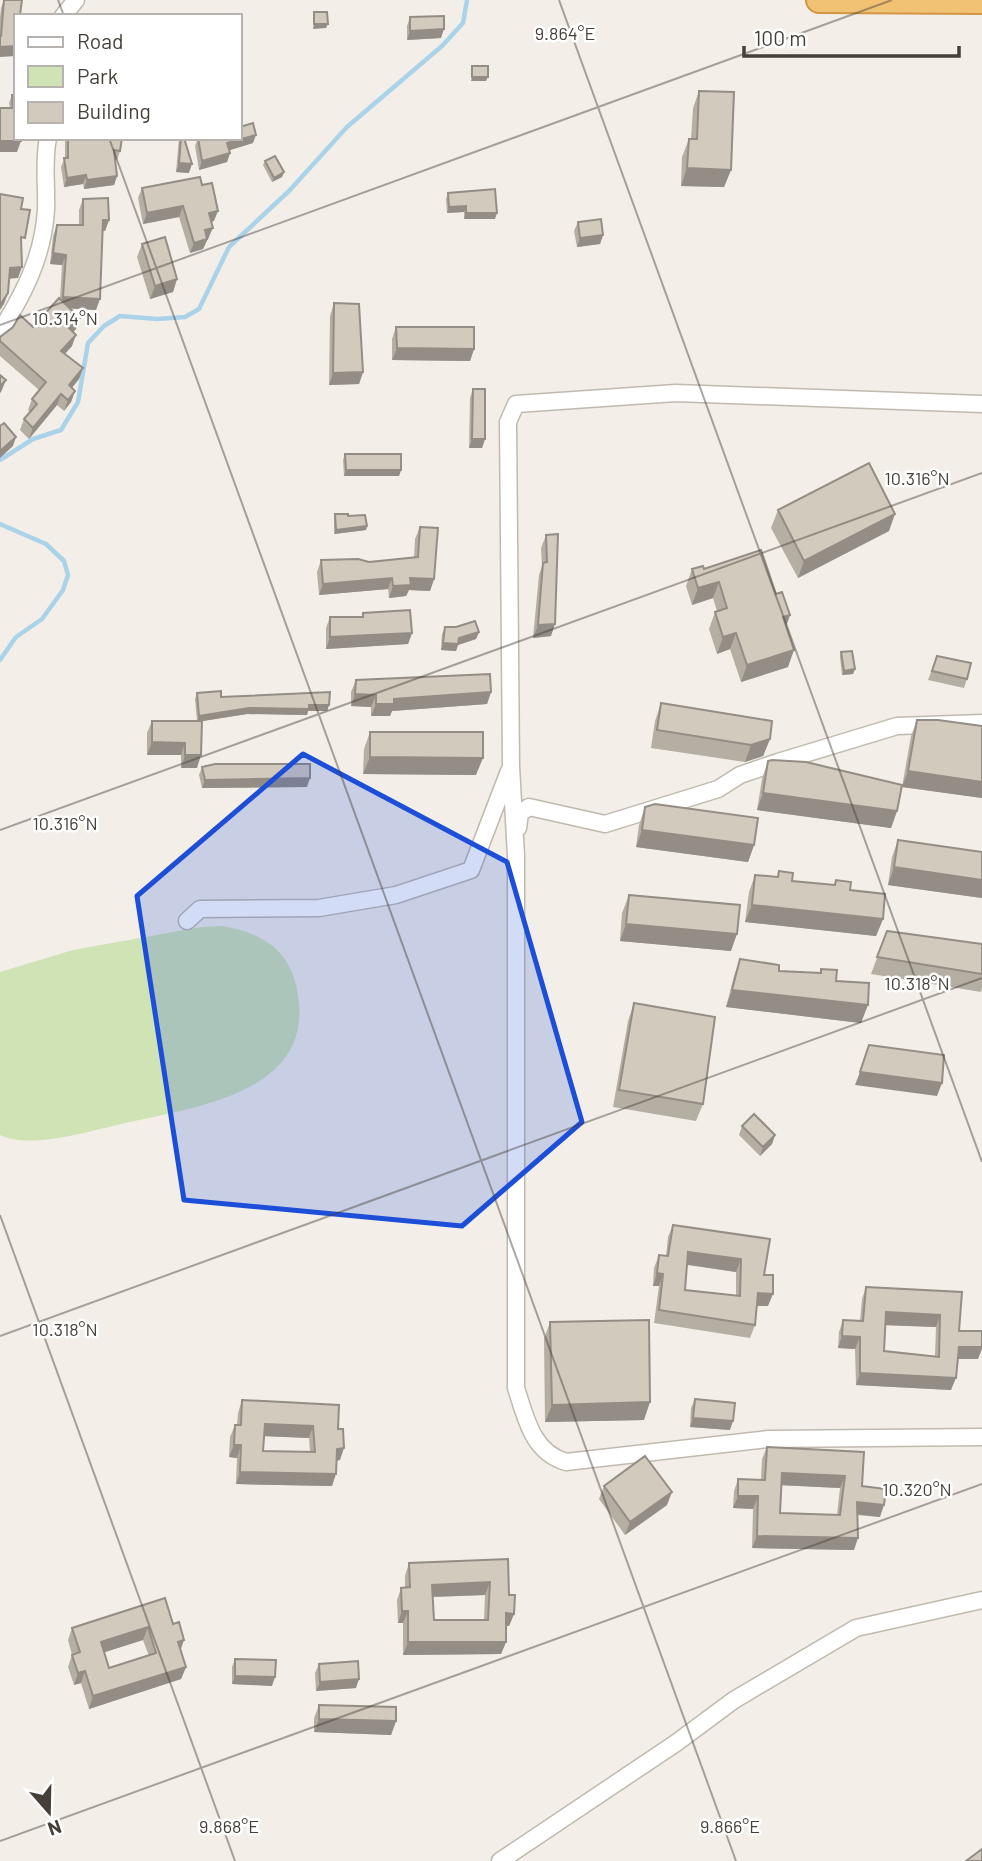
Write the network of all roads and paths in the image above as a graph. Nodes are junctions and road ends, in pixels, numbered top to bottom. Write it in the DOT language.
graph roads {
  1 [pos="76,0"];
  2 [pos="819,0"];
  3 [pos="982,1"];
  4 [pos="65,14"];
  5 [pos="48,140"];
  6 [pos="0,332"];
  7 [pos="982,404"];
  8 [pos="982,723"];
  9 [pos="511,766"];
  10 [pos="516,856"];
  11 [pos="187,921"];
  12 [pos="982,1437"];
  13 [pos="982,1600"];
  14 [pos="500,1861"];
  1 -- 4 [label="street"];
  2 -- 3 [label="highway"];
  5 -- 6 [label="street"];
  7 -- 9 [label="street"];
  8 -- 10 [label="street"];
  9 -- 10 [label="street"];
  9 -- 11 [label="street"];
  10 -- 12 [label="street"];
  13 -- 14 [label="street"];
}
